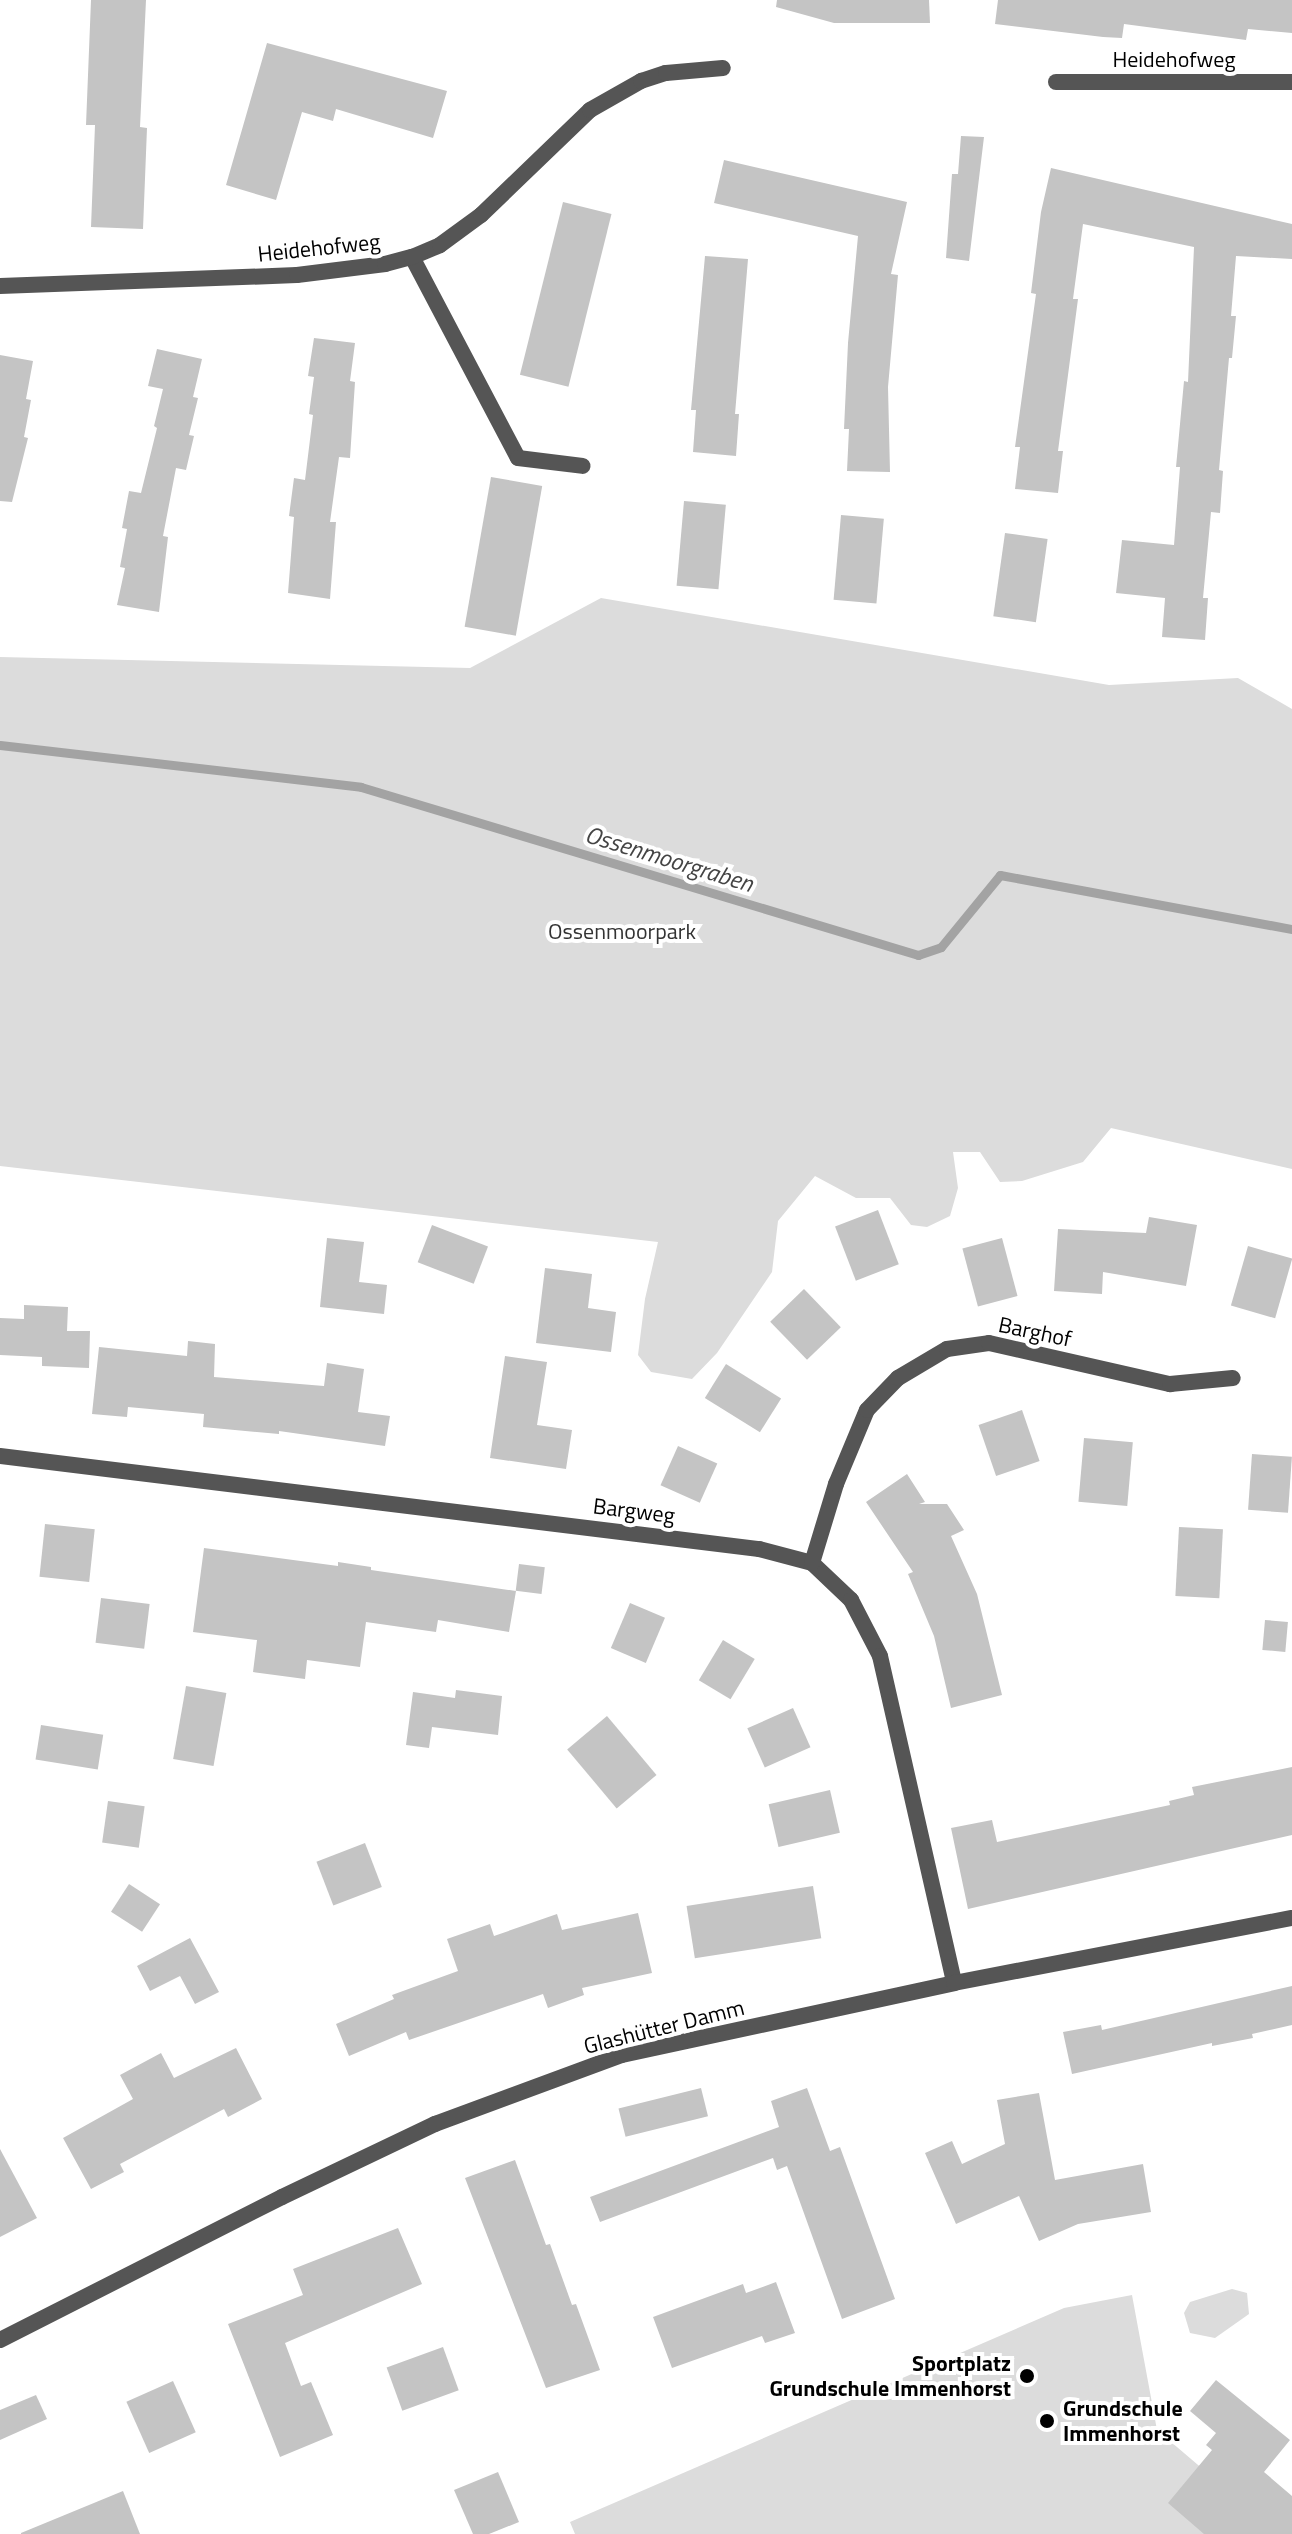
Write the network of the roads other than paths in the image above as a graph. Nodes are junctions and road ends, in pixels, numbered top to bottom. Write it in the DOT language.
graph roads {
  1 [pos="723,68"];
  2 [pos="1056,82"];
  3 [pos="1292,82"];
  4 [pos="412,257"];
  5 [pos="0,286"];
  6 [pos="583,466"];
  7 [pos="1233,1378"];
  8 [pos="0,1456"];
  9 [pos="812,1563"];
  10 [pos="1292,1918"];
  11 [pos="954,1983"];
  12 [pos="0,2340"];
  1 -- 4 [label="street, Heidehofweg"];
  2 -- 3 [label="street, Heidehofweg"];
  4 -- 5 [label="street, Heidehofweg"];
  4 -- 6 [label="street"];
  7 -- 9 [label="street, Barghof"];
  8 -- 9 [label="street, Bargweg"];
  9 -- 11 [label="street, Bargweg"];
  10 -- 11 [label="street, Glashütter Damm"];
  11 -- 12 [label="street, Glashütter Damm"];
}
